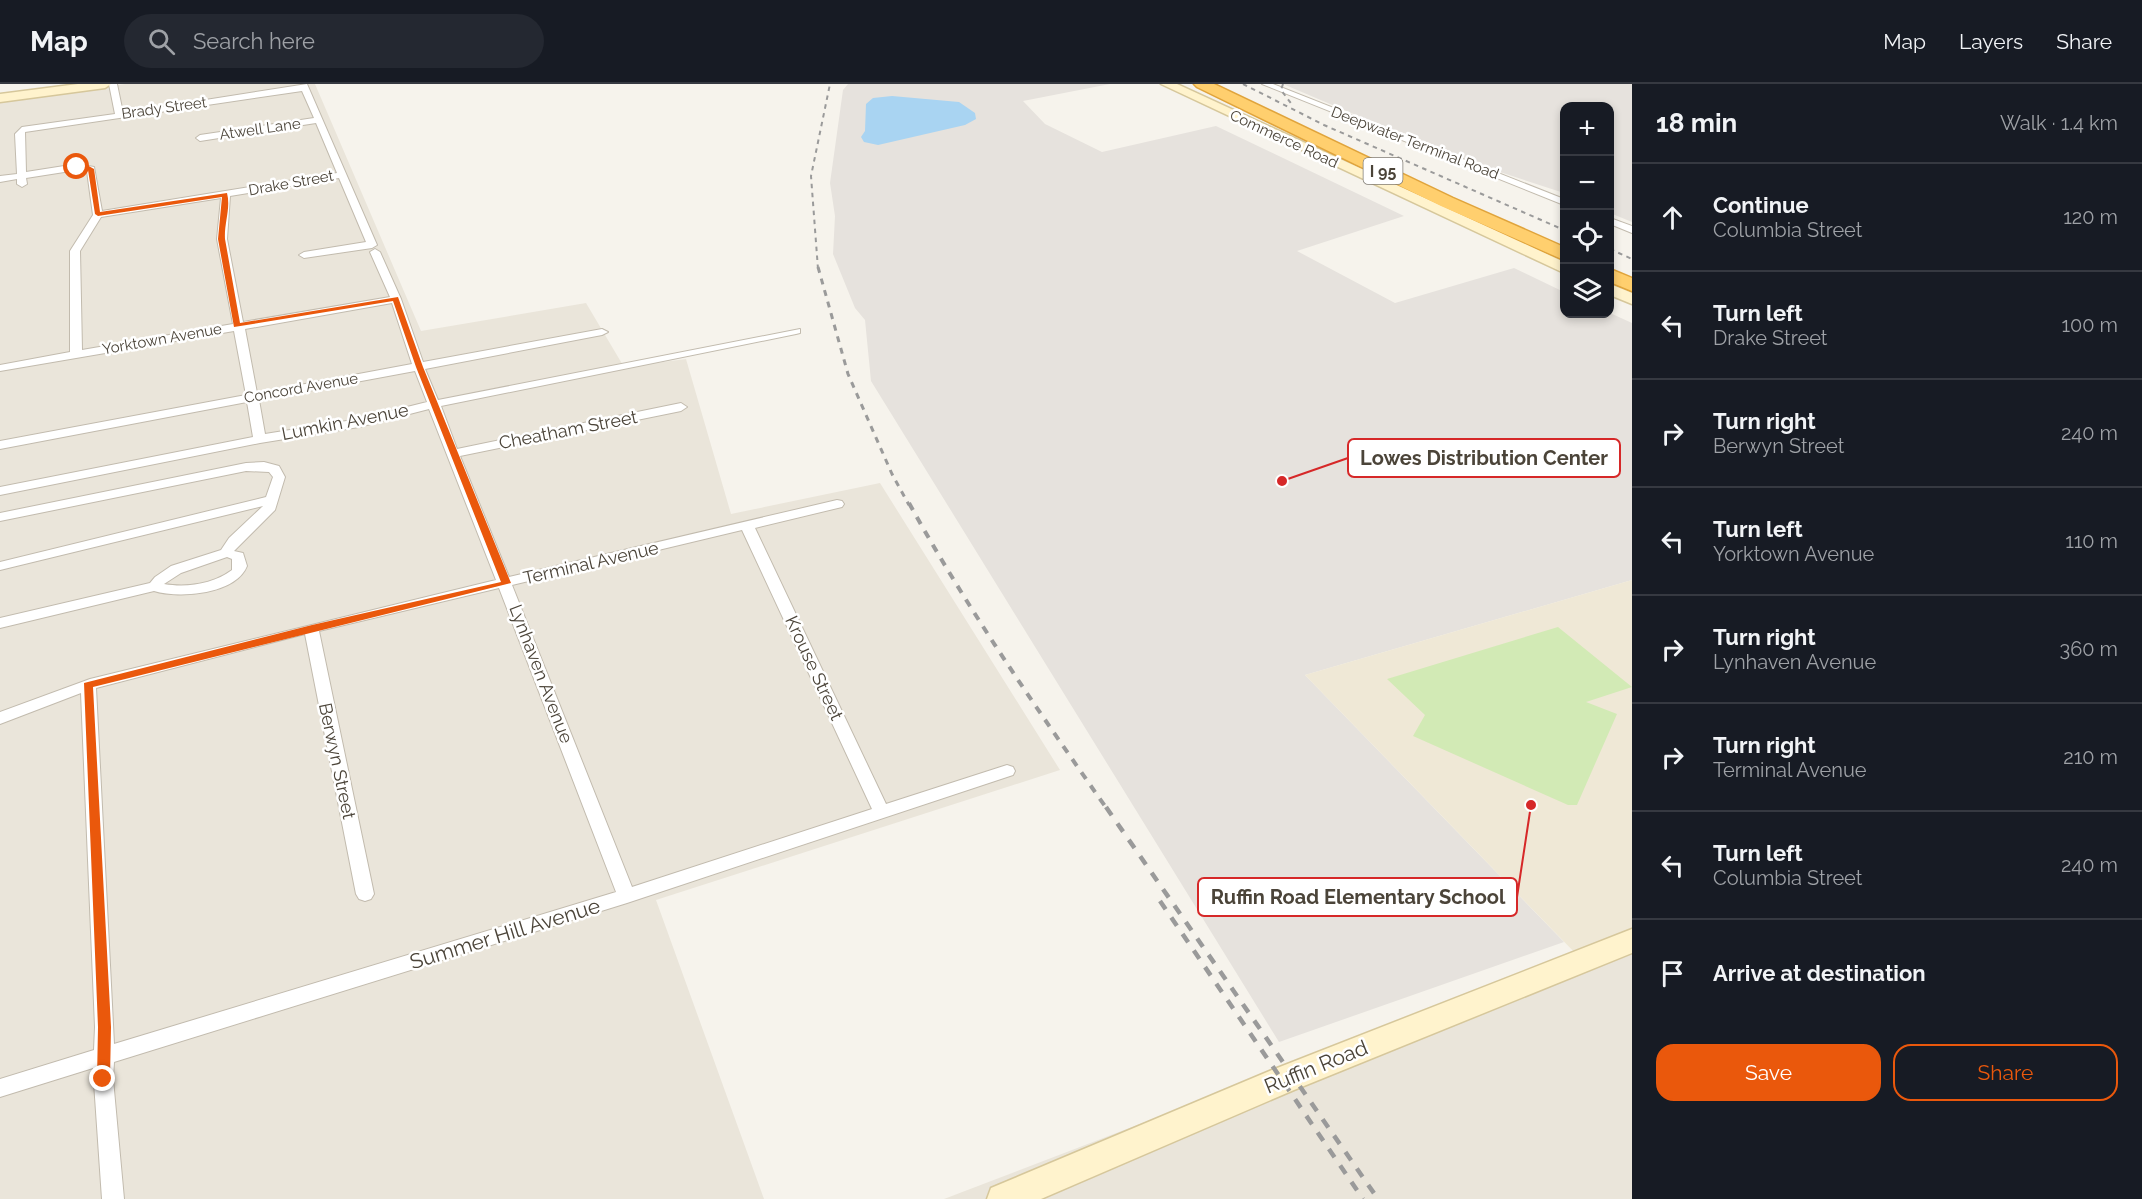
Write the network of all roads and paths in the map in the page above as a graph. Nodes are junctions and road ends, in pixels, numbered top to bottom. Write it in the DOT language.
graph roads {
  1 [pos="42,84"];
  2 [pos="105,84"];
  3 [pos="113,84"];
  4 [pos="1167,84"];
  5 [pos="1174,84"];
  6 [pos="1202,84"];
  7 [pos="1220,84"];
  8 [pos="1266,84"];
  9 [pos="304,86"];
  10 [pos="0,90"];
  11 [pos="0,99"];
  12 [pos="119,115"];
  13 [pos="320,120"];
  14 [pos="200,138"];
  15 [pos="341,174"];
  16 [pos="0,179"];
  17 [pos="22,180"];
  18 [pos="0,187"];
  19 [pos="225,194"];
  20 [pos="1560,200"];
  21 [pos="98,214"];
  22 [pos="1614,223"];
  23 [pos="1632,230"];
  24 [pos="1560,240"];
  25 [pos="373,247"];
  26 [pos="1560,252"];
  27 [pos="304,255"];
  28 [pos="1560,264"];
  29 [pos="1560,264"];
  30 [pos="1614,264"];
  31 [pos="1632,272"];
  32 [pos="1614,277"];
  33 [pos="1632,285"];
  34 [pos="1614,289"];
  35 [pos="1632,297"];
  36 [pos="396,298"];
  37 [pos="237,326"];
  38 [pos="602,332"];
  39 [pos="796,332"];
  40 [pos="76,355"];
  41 [pos="419,367"];
  42 [pos="0,368"];
  43 [pos="251,398"];
  44 [pos="435,404"];
  45 [pos="681,407"];
  46 [pos="260,439"];
  47 [pos="0,445"];
  48 [pos="454,453"];
  49 [pos="0,491"];
  50 [pos="272,500"];
  51 [pos="837,504"];
  52 [pos="0,517"];
  53 [pos="747,526"];
  54 [pos="226,553"];
  55 [pos="0,566"];
  56 [pos="506,583"];
  57 [pos="155,586"];
  58 [pos="0,623"];
  59 [pos="312,628"];
  60 [pos="88,685"];
  61 [pos="0,718"];
  62 [pos="1007,771"];
  63 [pos="881,811"];
  64 [pos="365,894"];
  65 [pos="627,896"];
  66 [pos="1632,941"];
  67 [pos="103,1056"];
  68 [pos="0,1088"];
  69 [pos="113,1199"];
  70 [pos="1003,1199"];
  1 -- 10 [label="main road"];
  2 -- 11 [label="main road"];
  3 -- 12 [label="street"];
  4 -- 28 [label="main road, Commerce Road"];
  5 -- 29 [label="main road, Commerce Road"];
  6 -- 26 [label="highway, I 95"];
  7 -- 24 [label="highway, I 95"];
  8 -- 20 [label="street, Deepwater Terminal Road"];
  9 -- 12 [label="street, Brady Street"];
  9 -- 13 [label="street, Lynhaven Avenue"];
  12 -- 17 [label="street, Brady Street"];
  13 -- 14 [label="street, Atwell Lane"];
  13 -- 15 [label="street, Lynhaven Avenue"];
  15 -- 19 [label="street, Drake Street"];
  15 -- 25 [label="street, Lynhaven Avenue"];
  16 -- 17 [label="street"];
  17 -- 18 [label="street"];
  17 -- 21 [label="street"];
  19 -- 21 [label="street, Drake Street"];
  19 -- 37 [label="street"];
  21 -- 40 [label="street"];
  22 -- 23 [label="street"];
  25 -- 27 [label="street"];
  25 -- 36 [label="street, Lynhaven Avenue"];
  30 -- 31 [label="highway"];
  32 -- 33 [label="highway"];
  34 -- 35 [label="main road"];
  36 -- 37 [label="street, Yorktown Avenue"];
  36 -- 41 [label="street, Lynhaven Avenue"];
  37 -- 40 [label="street, Yorktown Avenue"];
  37 -- 43 [label="street"];
  38 -- 41 [label="street, Concord Avenue"];
  39 -- 44 [label="street, Lumkin Avenue"];
  40 -- 42 [label="street, Yorktown Avenue"];
  41 -- 43 [label="street, Concord Avenue"];
  41 -- 44 [label="street, Lynhaven Avenue"];
  43 -- 46 [label="street"];
  43 -- 47 [label="street, Concord Avenue"];
  44 -- 46 [label="street, Lumkin Avenue"];
  44 -- 48 [label="street, Lynhaven Avenue"];
  45 -- 48 [label="street, Cheatham Street"];
  46 -- 49 [label="street, Lumkin Avenue"];
  48 -- 56 [label="street, Lynhaven Avenue"];
  50 -- 52 [label="street"];
  50 -- 54 [label="street"];
  50 -- 55 [label="street"];
  51 -- 53 [label="street, Terminal Avenue"];
  53 -- 56 [label="street, Terminal Avenue"];
  53 -- 63 [label="street, Krouse Street"];
  54 -- 57 [label="street"];
  54 -- 57 [label="street"];
  56 -- 59 [label="street, Terminal Avenue"];
  56 -- 65 [label="street, Lynhaven Avenue"];
  57 -- 58 [label="street"];
  59 -- 60 [label="street, Terminal Avenue"];
  59 -- 64 [label="street, Berwyn Street"];
  60 -- 61 [label="street, Terminal Avenue"];
  60 -- 67 [label="street"];
  62 -- 63 [label="street, Summer Hill Avenue"];
  63 -- 65 [label="street, Summer Hill Avenue"];
  65 -- 67 [label="street, Summer Hill Avenue"];
  66 -- 70 [label="main road, Ruffin Road"];
  67 -- 68 [label="street, Summer Hill Avenue"];
  67 -- 69 [label="street"];
}
